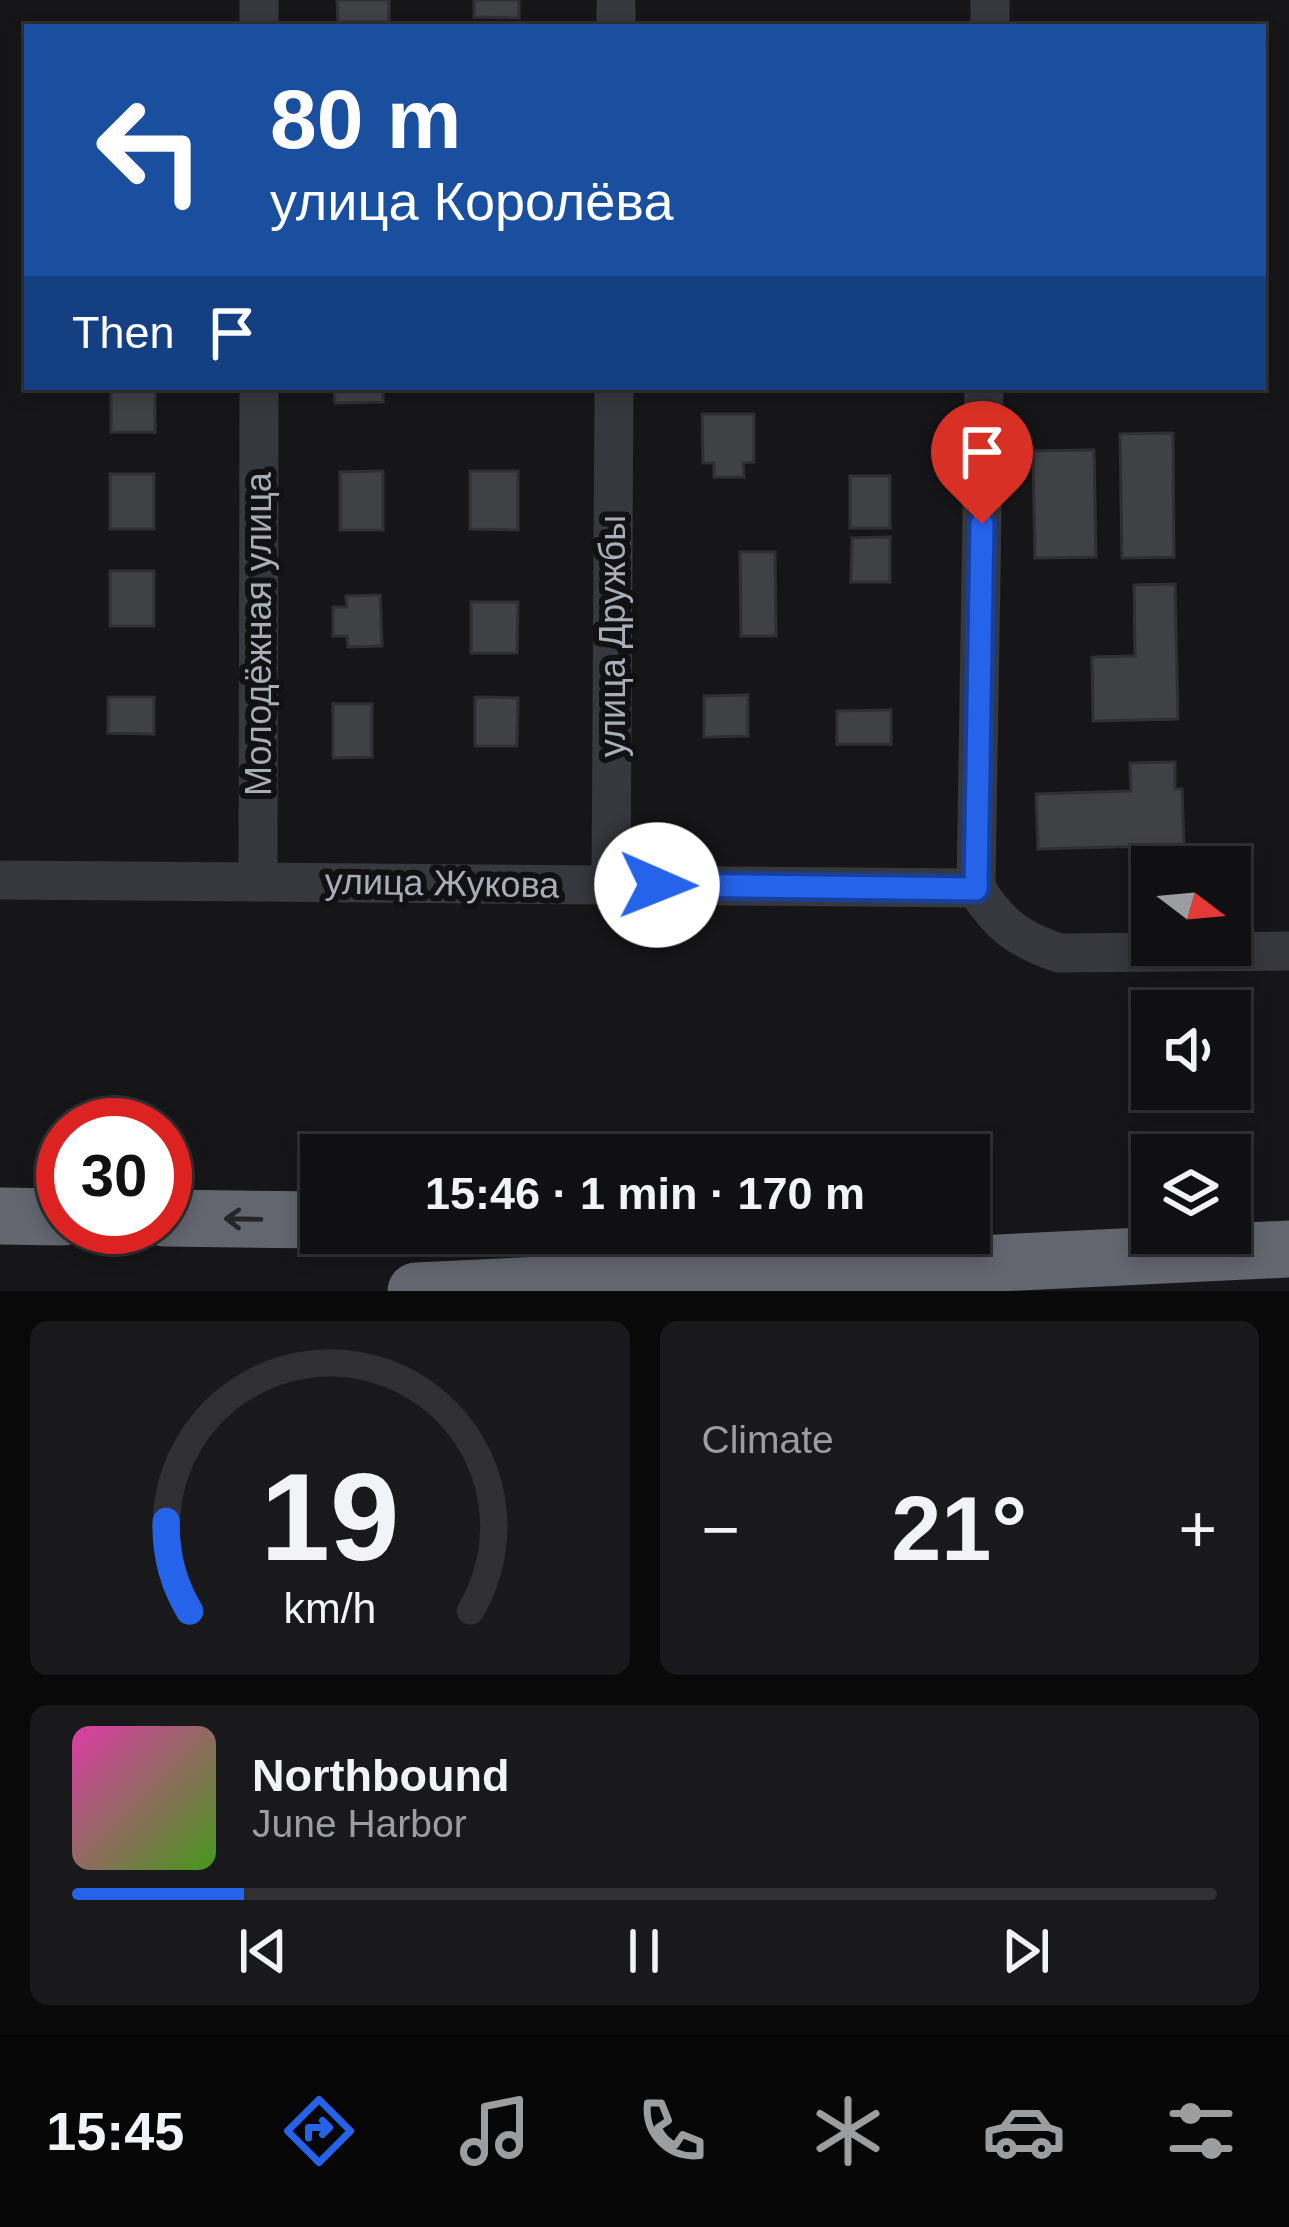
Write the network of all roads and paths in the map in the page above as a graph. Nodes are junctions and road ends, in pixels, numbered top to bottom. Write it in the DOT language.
graph roads {
  1 [pos="259,390"];
  2 [pos="614,390"];
  3 [pos="984,390"];
  4 [pos="0,880"];
  5 [pos="258,881"];
  6 [pos="611,885"];
  7 [pos="976,889"];
  8 [pos="1289,951"];
  9 [pos="0,1216"];
  10 [pos="36,1217"];
  11 [pos="192,1219"];
  12 [pos="300,1220"];
  13 [pos="990,1228"];
  14 [pos="1131,1230"];
  15 [pos="1251,1232"];
  16 [pos="1289,1232"];
  17 [pos="1289,1249"];
  18 [pos="416,1291"];
  1 -- 5 [label="street, Молодёжная улица"];
  2 -- 6 [label="street, улица Дружбы"];
  3 -- 7 [label="street"];
  4 -- 5 [label="street, улица Жукова"];
  5 -- 6 [label="street, улица Жукова"];
  6 -- 7 [label="street, улица Жукова"];
  7 -- 8 [label="street"];
  9 -- 10 [label="highway"];
  12 -- 11 [label="highway, one-way"];
  13 -- 14 [label="highway"];
  15 -- 16 [label="highway"];
  17 -- 18 [label="highway"];
}
